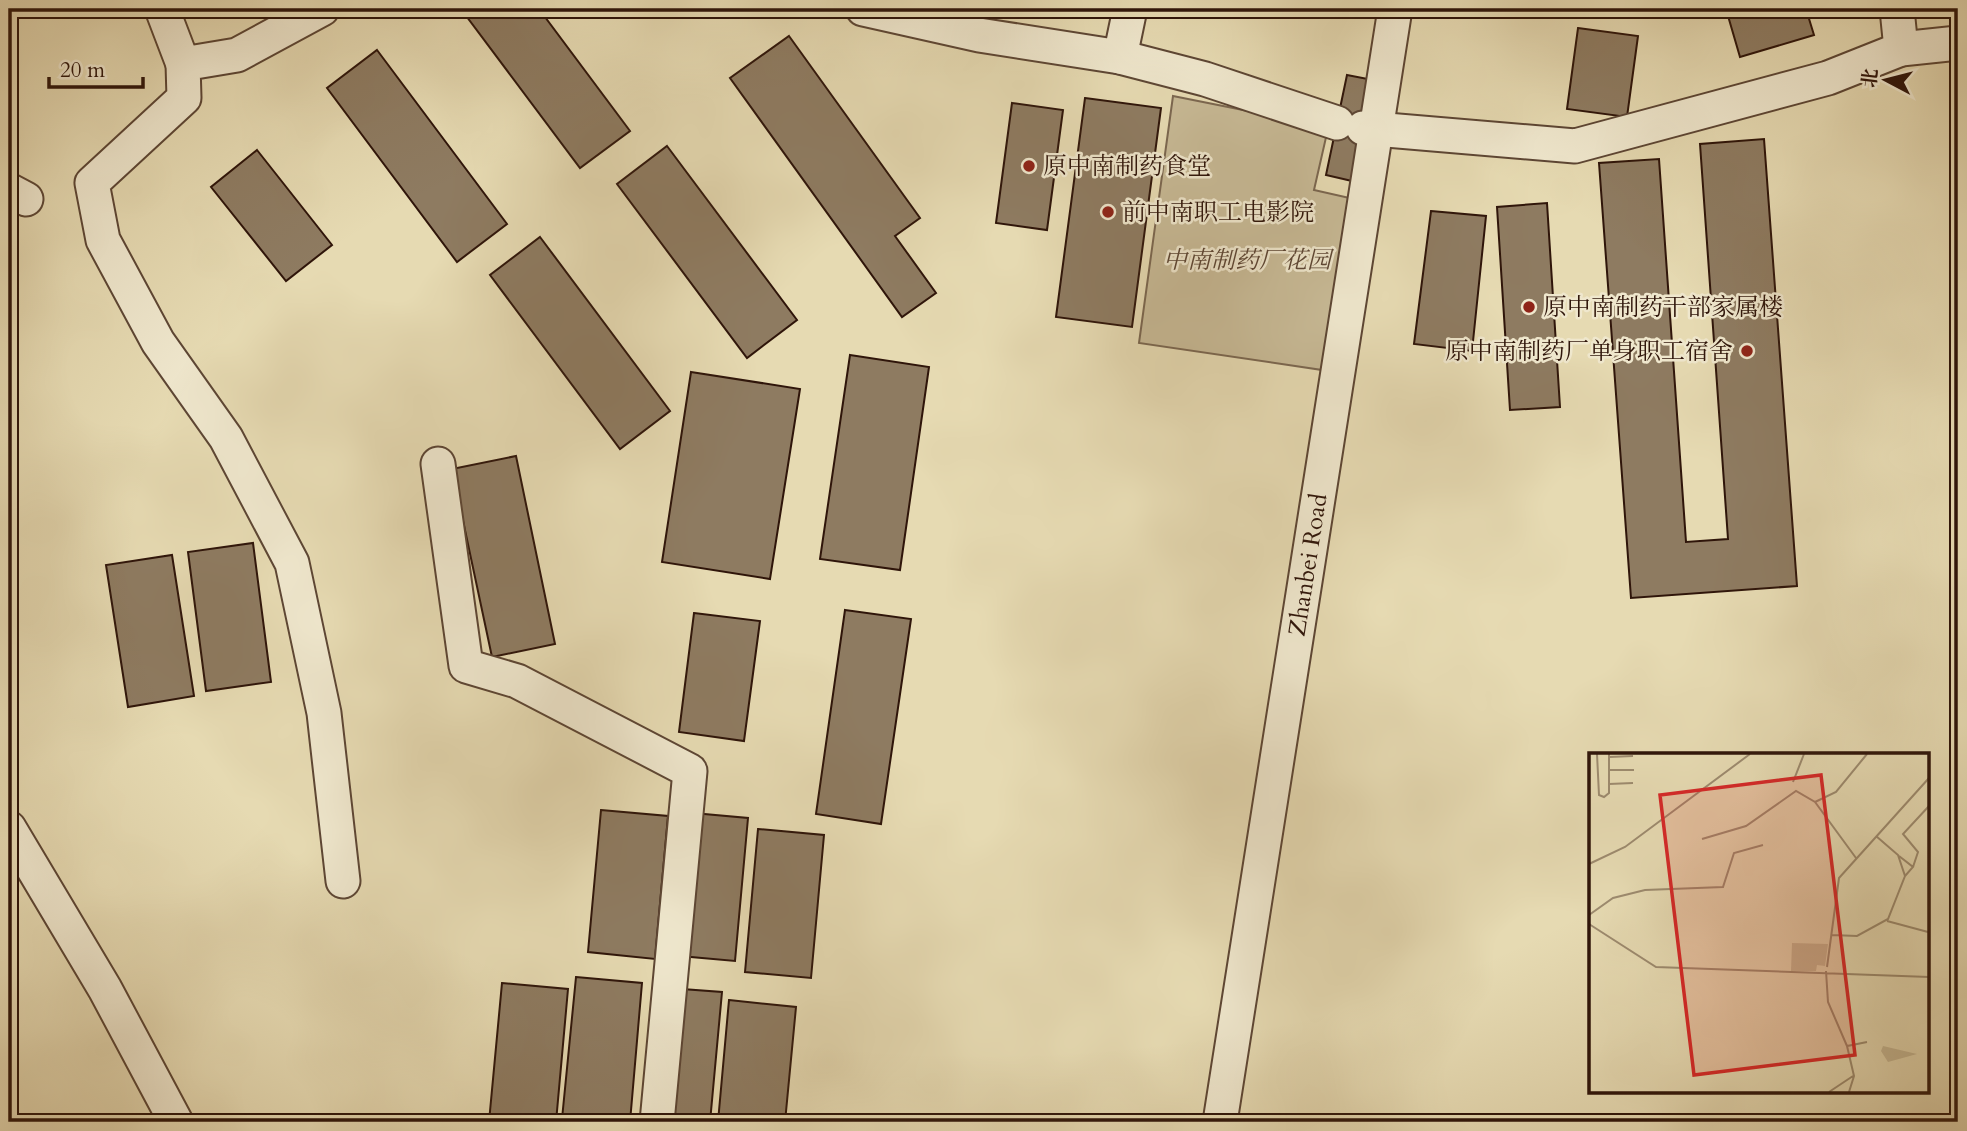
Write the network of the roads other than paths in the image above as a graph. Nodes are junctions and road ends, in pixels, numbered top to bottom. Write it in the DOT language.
graph roads {
  1 [pos="162,9"];
  2 [pos="322,9"];
  3 [pos="863,9"];
  4 [pos="1130,9"];
  5 [pos="1395,9"];
  6 [pos="1897,9"];
  7 [pos="1958,43"];
  8 [pos="1901,49"];
  9 [pos="1120,57"];
  10 [pos="183,64"];
  11 [pos="1359,127"];
  12 [pos="438,464"];
  13 [pos="9,828"];
  14 [pos="343,881"];
  15 [pos="176,1122"];
  16 [pos="657,1122"];
  17 [pos="1220,1122"];
  1 -- 10 [label="street"];
  2 -- 10 [label="street"];
  3 -- 9 [label="street"];
  4 -- 9 [label="street"];
  5 -- 11 [label="street, Zhanbei Road"];
  6 -- 8 [label="street"];
  7 -- 8 [label="street"];
  8 -- 11 [label="street"];
  9 -- 11 [label="street"];
  10 -- 14 [label="street"];
  11 -- 17 [label="street, Zhanbei Road"];
  12 -- 16 [label="street"];
  13 -- 15 [label="street"];
}
